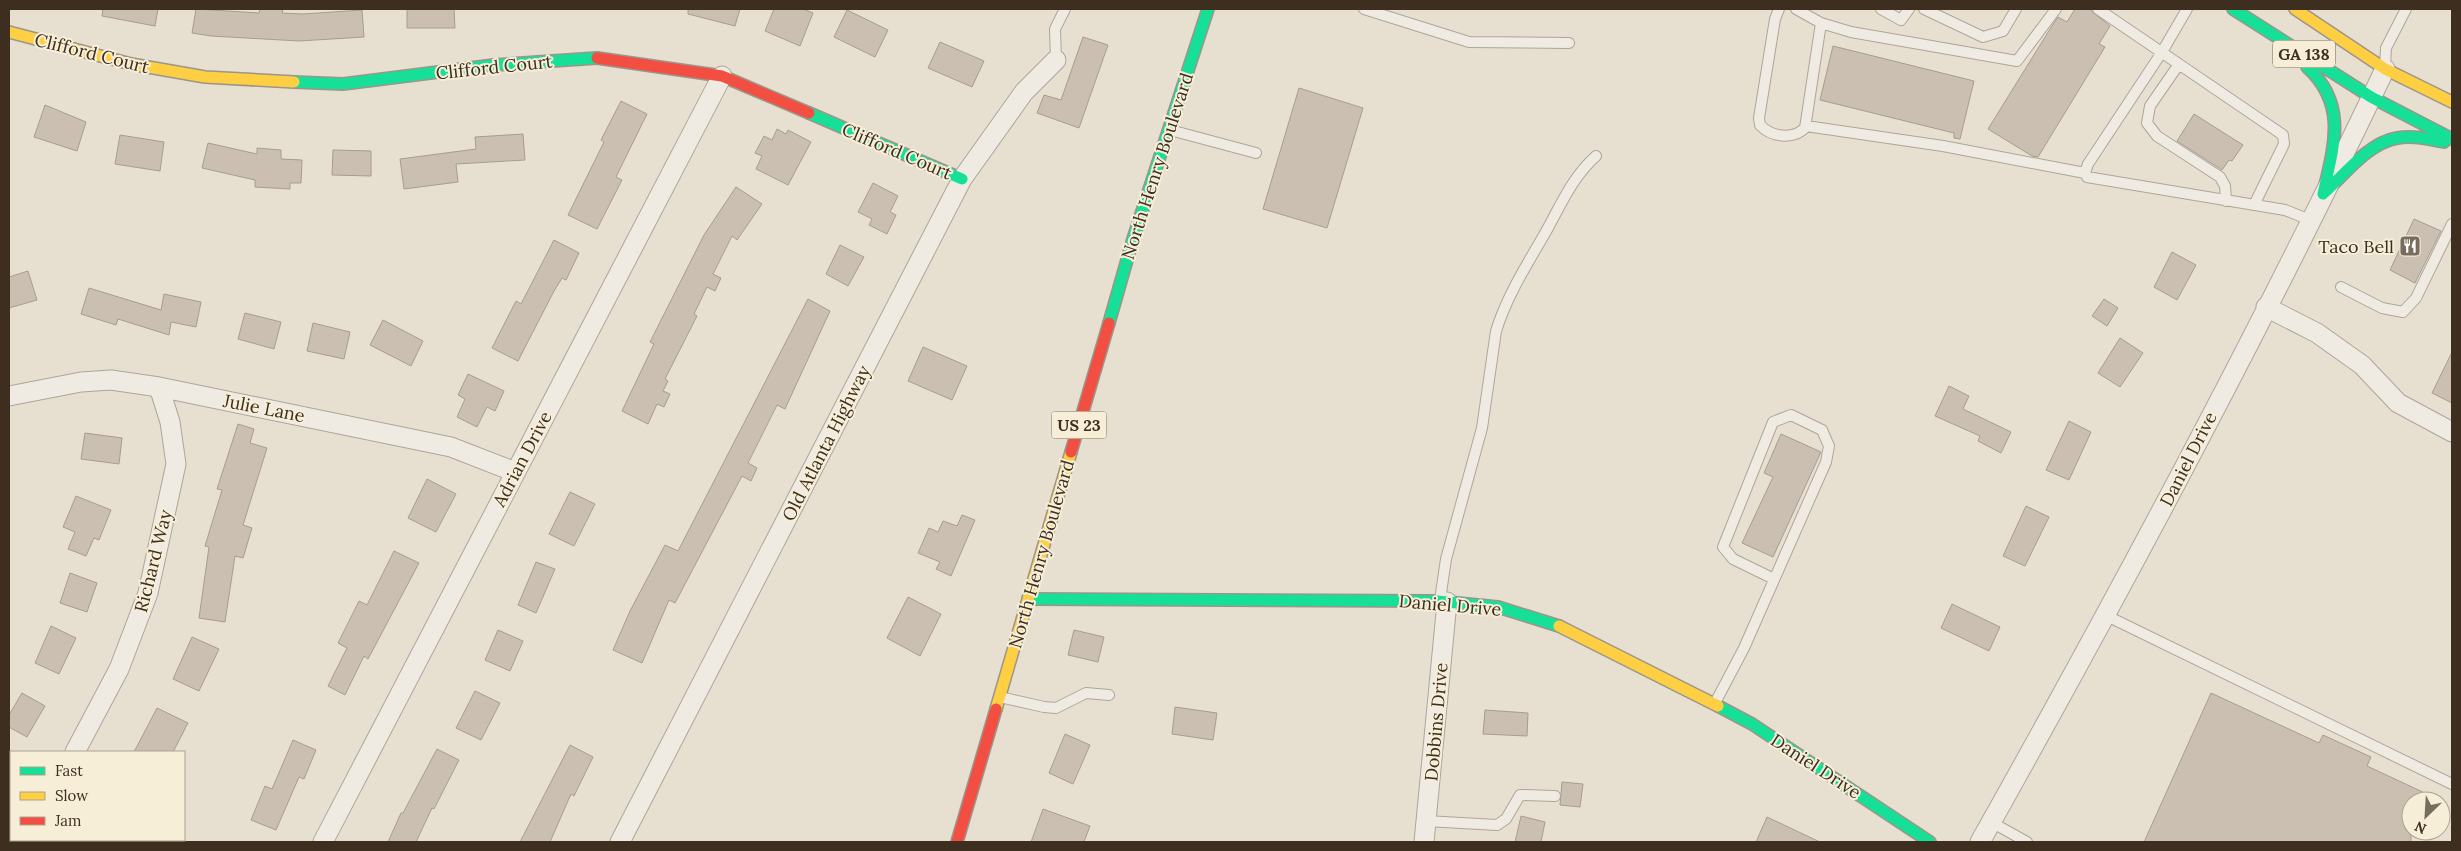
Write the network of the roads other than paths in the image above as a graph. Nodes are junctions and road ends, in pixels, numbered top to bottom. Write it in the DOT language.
graph roads {
  1 [pos="1066,9"];
  2 [pos="1208,9"];
  3 [pos="1364,9"];
  4 [pos="1779,9"];
  5 [pos="1796,9"];
  6 [pos="1881,9"];
  7 [pos="1909,9"];
  8 [pos="1924,9"];
  9 [pos="2016,9"];
  10 [pos="2056,9"];
  11 [pos="2098,9"];
  12 [pos="2187,9"];
  13 [pos="2295,9"];
  14 [pos="2406,9"];
  15 [pos="2235,10"];
  16 [pos="1821,23"];
  17 [pos="9,32"];
  18 [pos="1569,43"];
  19 [pos="2162,52"];
  20 [pos="1056,60"];
  21 [pos="2179,64"];
  22 [pos="2385,69"];
  23 [pos="722,76"];
  24 [pos="2371,97"];
  25 [pos="2452,102"];
  26 [pos="1806,126"];
  27 [pos="1169,130"];
  28 [pos="2452,139"];
  29 [pos="2452,143"];
  30 [pos="1256,153"];
  31 [pos="1596,156"];
  32 [pos="2085,173"];
  33 [pos="962,179"];
  34 [pos="2323,194"];
  35 [pos="2226,201"];
  36 [pos="2254,205"];
  37 [pos="2310,220"];
  38 [pos="2452,224"];
  39 [pos="2342,287"];
  40 [pos="2266,307"];
  41 [pos="159,387"];
  42 [pos="9,396"];
  43 [pos="2452,432"];
  44 [pos="516,472"];
  45 [pos="1774,579"];
  46 [pos="1028,599"];
  47 [pos="1444,602"];
  48 [pos="2106,616"];
  49 [pos="1109,695"];
  50 [pos="999,697"];
  51 [pos="1714,704"];
  52 [pos="76,751"];
  53 [pos="2452,784"];
  54 [pos="1555,796"];
  55 [pos="1426,821"];
  56 [pos="1991,822"];
  57 [pos="322,842"];
  58 [pos="620,842"];
  59 [pos="957,842"];
  60 [pos="1424,842"];
  61 [pos="1930,842"];
  62 [pos="1980,842"];
  63 [pos="2027,842"];
  1 -- 20 [label="lane"];
  2 -- 27 [label="main road, North Henry Boulevard / US 23"];
  3 -- 18 [label="lane"];
  4 -- 26 [label="lane"];
  5 -- 16 [label="lane"];
  6 -- 7 [label="lane"];
  8 -- 9 [label="lane"];
  10 -- 16 [label="lane"];
  11 -- 19 [label="lane"];
  12 -- 19 [label="lane"];
  13 -- 22 [label="main road, GA 138"];
  14 -- 22 [label="lane"];
  15 -- 24 [label="main road, GA 138"];
  15 -- 34 [label="main road"];
  16 -- 26 [label="lane"];
  17 -- 23 [label="main road, Clifford Court"];
  19 -- 21 [label="lane"];
  19 -- 32 [label="lane"];
  20 -- 33 [label="street, Old Atlanta Highway"];
  21 -- 35 [label="lane"];
  21 -- 36 [label="lane"];
  22 -- 24 [label="street, Daniel Drive"];
  22 -- 25 [label="main road, GA 138"];
  23 -- 33 [label="main road, Clifford Court"];
  23 -- 44 [label="street, Adrian Drive"];
  24 -- 28 [label="main road, GA 138"];
  24 -- 34 [label="street, Daniel Drive"];
  26 -- 32 [label="lane"];
  27 -- 30 [label="lane"];
  27 -- 46 [label="main road, North Henry Boulevard / US 23"];
  29 -- 34 [label="main road"];
  31 -- 47 [label="lane"];
  32 -- 35 [label="lane"];
  33 -- 58 [label="street, Old Atlanta Highway"];
  34 -- 37 [label="street, Daniel Drive"];
  35 -- 36 [label="lane"];
  36 -- 37 [label="lane"];
  37 -- 40 [label="street, Daniel Drive"];
  38 -- 39 [label="lane"];
  40 -- 43 [label="street"];
  40 -- 48 [label="street, Daniel Drive"];
  41 -- 42 [label="street, Julie Lane"];
  41 -- 44 [label="street, Julie Lane"];
  41 -- 52 [label="street, Richard Way"];
  44 -- 57 [label="street, Adrian Drive"];
  45 -- 45 [label="lane"];
  45 -- 51 [label="lane"];
  46 -- 47 [label="main road, Daniel Drive"];
  46 -- 50 [label="main road, North Henry Boulevard / US 23"];
  47 -- 51 [label="main road, Daniel Drive"];
  47 -- 55 [label="street, Dobbins Drive"];
  48 -- 53 [label="lane"];
  48 -- 56 [label="street, Daniel Drive"];
  49 -- 50 [label="lane"];
  50 -- 59 [label="main road, North Henry Boulevard / US 23"];
  51 -- 61 [label="main road, Daniel Drive"];
  54 -- 55 [label="lane"];
  55 -- 60 [label="street, Dobbins Drive"];
  56 -- 62 [label="street, Daniel Drive"];
  56 -- 63 [label="lane"];
}
